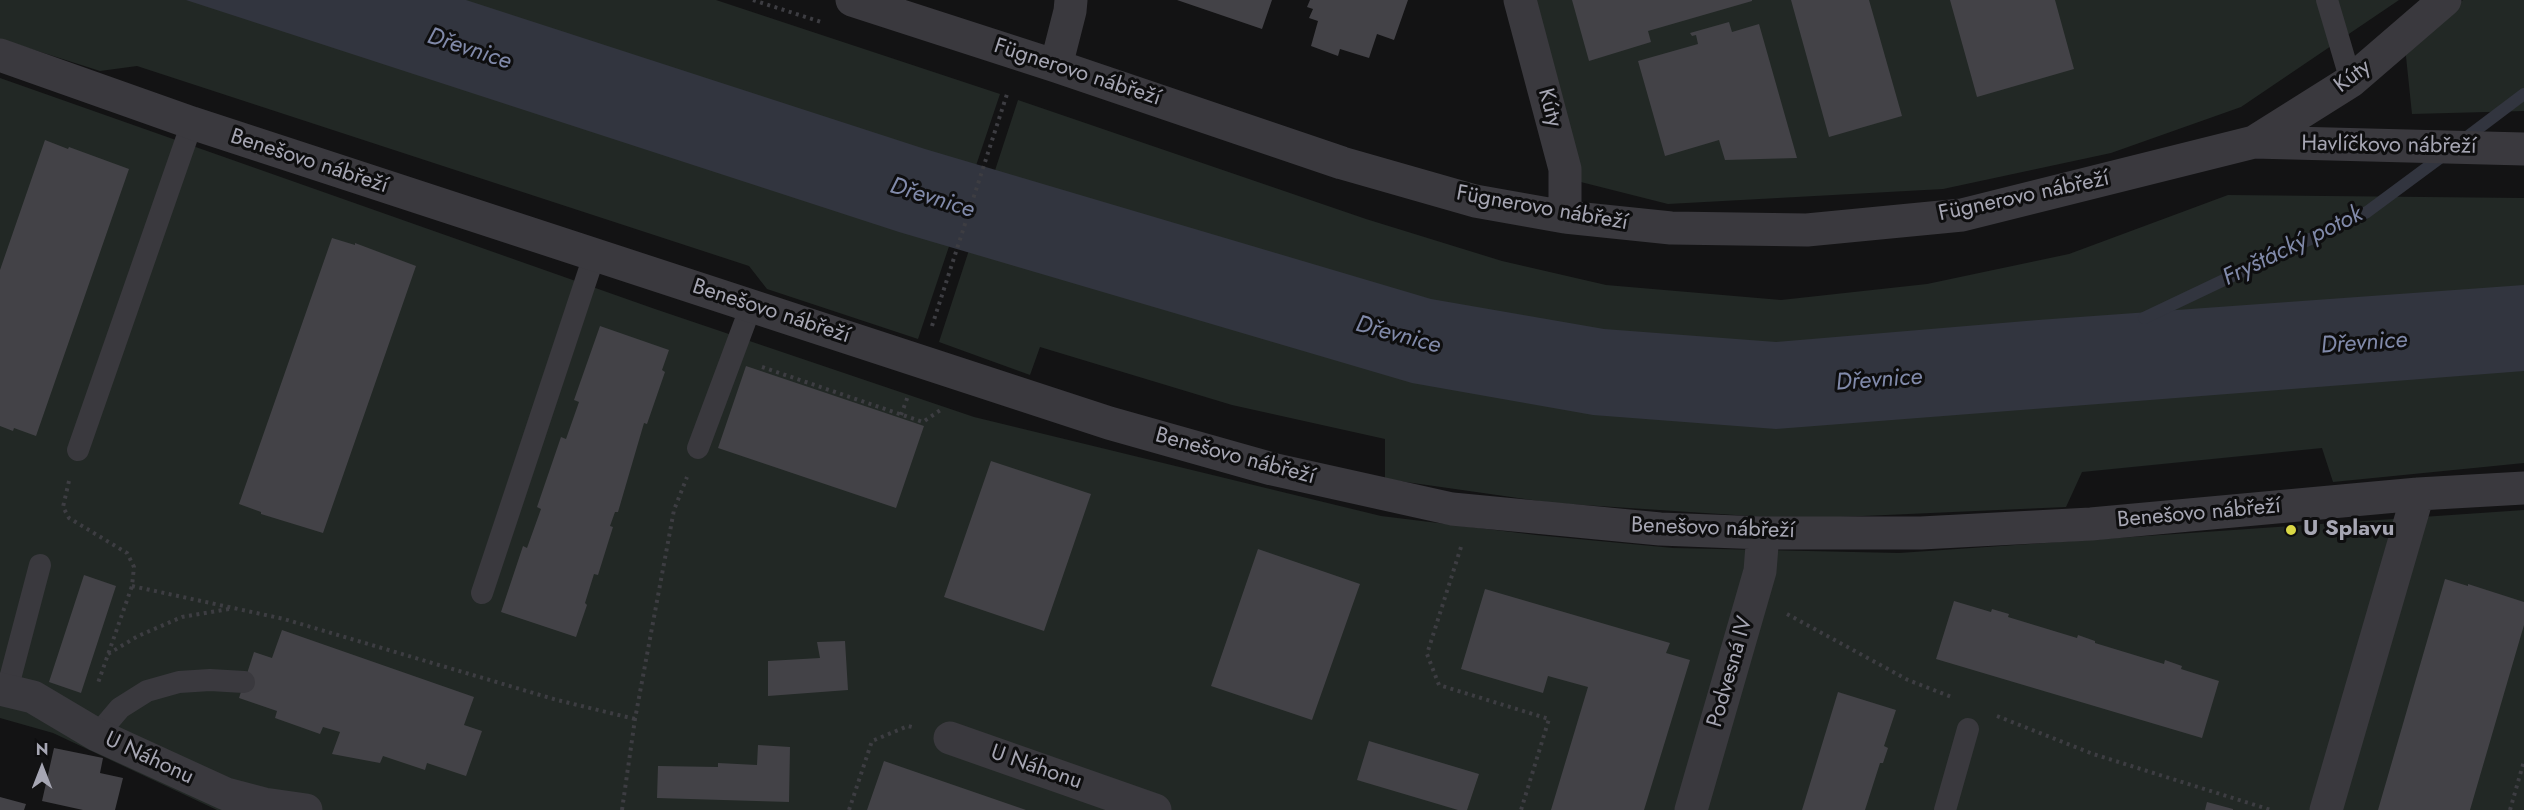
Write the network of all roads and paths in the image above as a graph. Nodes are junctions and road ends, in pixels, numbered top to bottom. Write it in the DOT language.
graph roads {
  1 [pos="852,0"];
  2 [pos="1071,0"];
  3 [pos="1520,0"];
  4 [pos="2327,0"];
  5 [pos="2445,0"];
  6 [pos="0,56"];
  7 [pos="1056,66"];
  8 [pos="2351,81"];
  9 [pos="1006,98"];
  10 [pos="192,123"];
  11 [pos="2254,142"];
  12 [pos="2524,149"];
  13 [pos="1565,217"];
  14 [pos="594,256"];
  15 [pos="751,306"];
  16 [pos="936,313"];
  17 [pos="698,448"];
  18 [pos="78,450"];
  19 [pos="2524,488"];
  20 [pos="2418,494"];
  21 [pos="1763,533"];
  22 [pos="1461,547"];
  23 [pos="40,565"];
  24 [pos="1760,571"];
  25 [pos="132,586"];
  26 [pos="482,592"];
  27 [pos="233,608"];
  28 [pos="108,654"];
  29 [pos="244,682"];
  30 [pos="3,689"];
  31 [pos="1962,702"];
  32 [pos="1995,715"];
  33 [pos="635,719"];
  34 [pos="1968,729"];
  35 [pos="90,730"];
  36 [pos="950,738"];
  37 [pos="2524,761"];
  38 [pos="2523,767"];
  39 [pos="306,810"];
  40 [pos="622,810"];
  41 [pos="849,810"];
  42 [pos="1155,810"];
  43 [pos="1521,810"];
  44 [pos="1690,810"];
  45 [pos="1945,810"];
  46 [pos="2271,810"];
  47 [pos="2326,810"];
  48 [pos="2510,810"];
  1 -- 7 [label="street, Fügnerovo nábřeží"];
  2 -- 7 [label="street"];
  3 -- 13 [label="street, Kúty"];
  4 -- 8 [label="lane"];
  5 -- 8 [label="street, Kúty"];
  6 -- 10 [label="street, Benešovo nábřeží"];
  7 -- 13 [label="street, Fügnerovo nábřeží"];
  8 -- 11 [label="street, Kúty"];
  9 -- 16 [label="path"];
  10 -- 14 [label="street, Benešovo nábřeží"];
  10 -- 18 [label="lane"];
  11 -- 12 [label="street, Havlíčkovo nábřeží"];
  11 -- 13 [label="street, Fügnerovo nábřeží"];
  14 -- 15 [label="street, Benešovo nábřeží"];
  14 -- 26 [label="lane"];
  15 -- 17 [label="lane"];
  15 -- 21 [label="street, Benešovo nábřeží"];
  17 -- 33 [label="path"];
  18 -- 25 [label="path"];
  19 -- 20 [label="street, Benešovo nábřeží"];
  20 -- 21 [label="street, Benešovo nábřeží"];
  20 -- 47 [label="street"];
  21 -- 24 [label="street, Podvesná IV"];
  22 -- 43 [label="path"];
  23 -- 30 [label="lane"];
  24 -- 31 [label="path"];
  24 -- 44 [label="street, Podvesná IV"];
  25 -- 27 [label="path"];
  25 -- 28 [label="path"];
  27 -- 28 [label="path"];
  27 -- 33 [label="path"];
  28 -- 35 [label="path"];
  29 -- 35 [label="lane"];
  30 -- 35 [label="street, U Náhonu"];
  32 -- 46 [label="path"];
  33 -- 40 [label="path"];
  34 -- 45 [label="lane"];
  35 -- 39 [label="street, U Náhonu"];
  36 -- 41 [label="path"];
  36 -- 42 [label="street, U Náhonu"];
  37 -- 38 [label="path"];
  38 -- 48 [label="path"];
}
